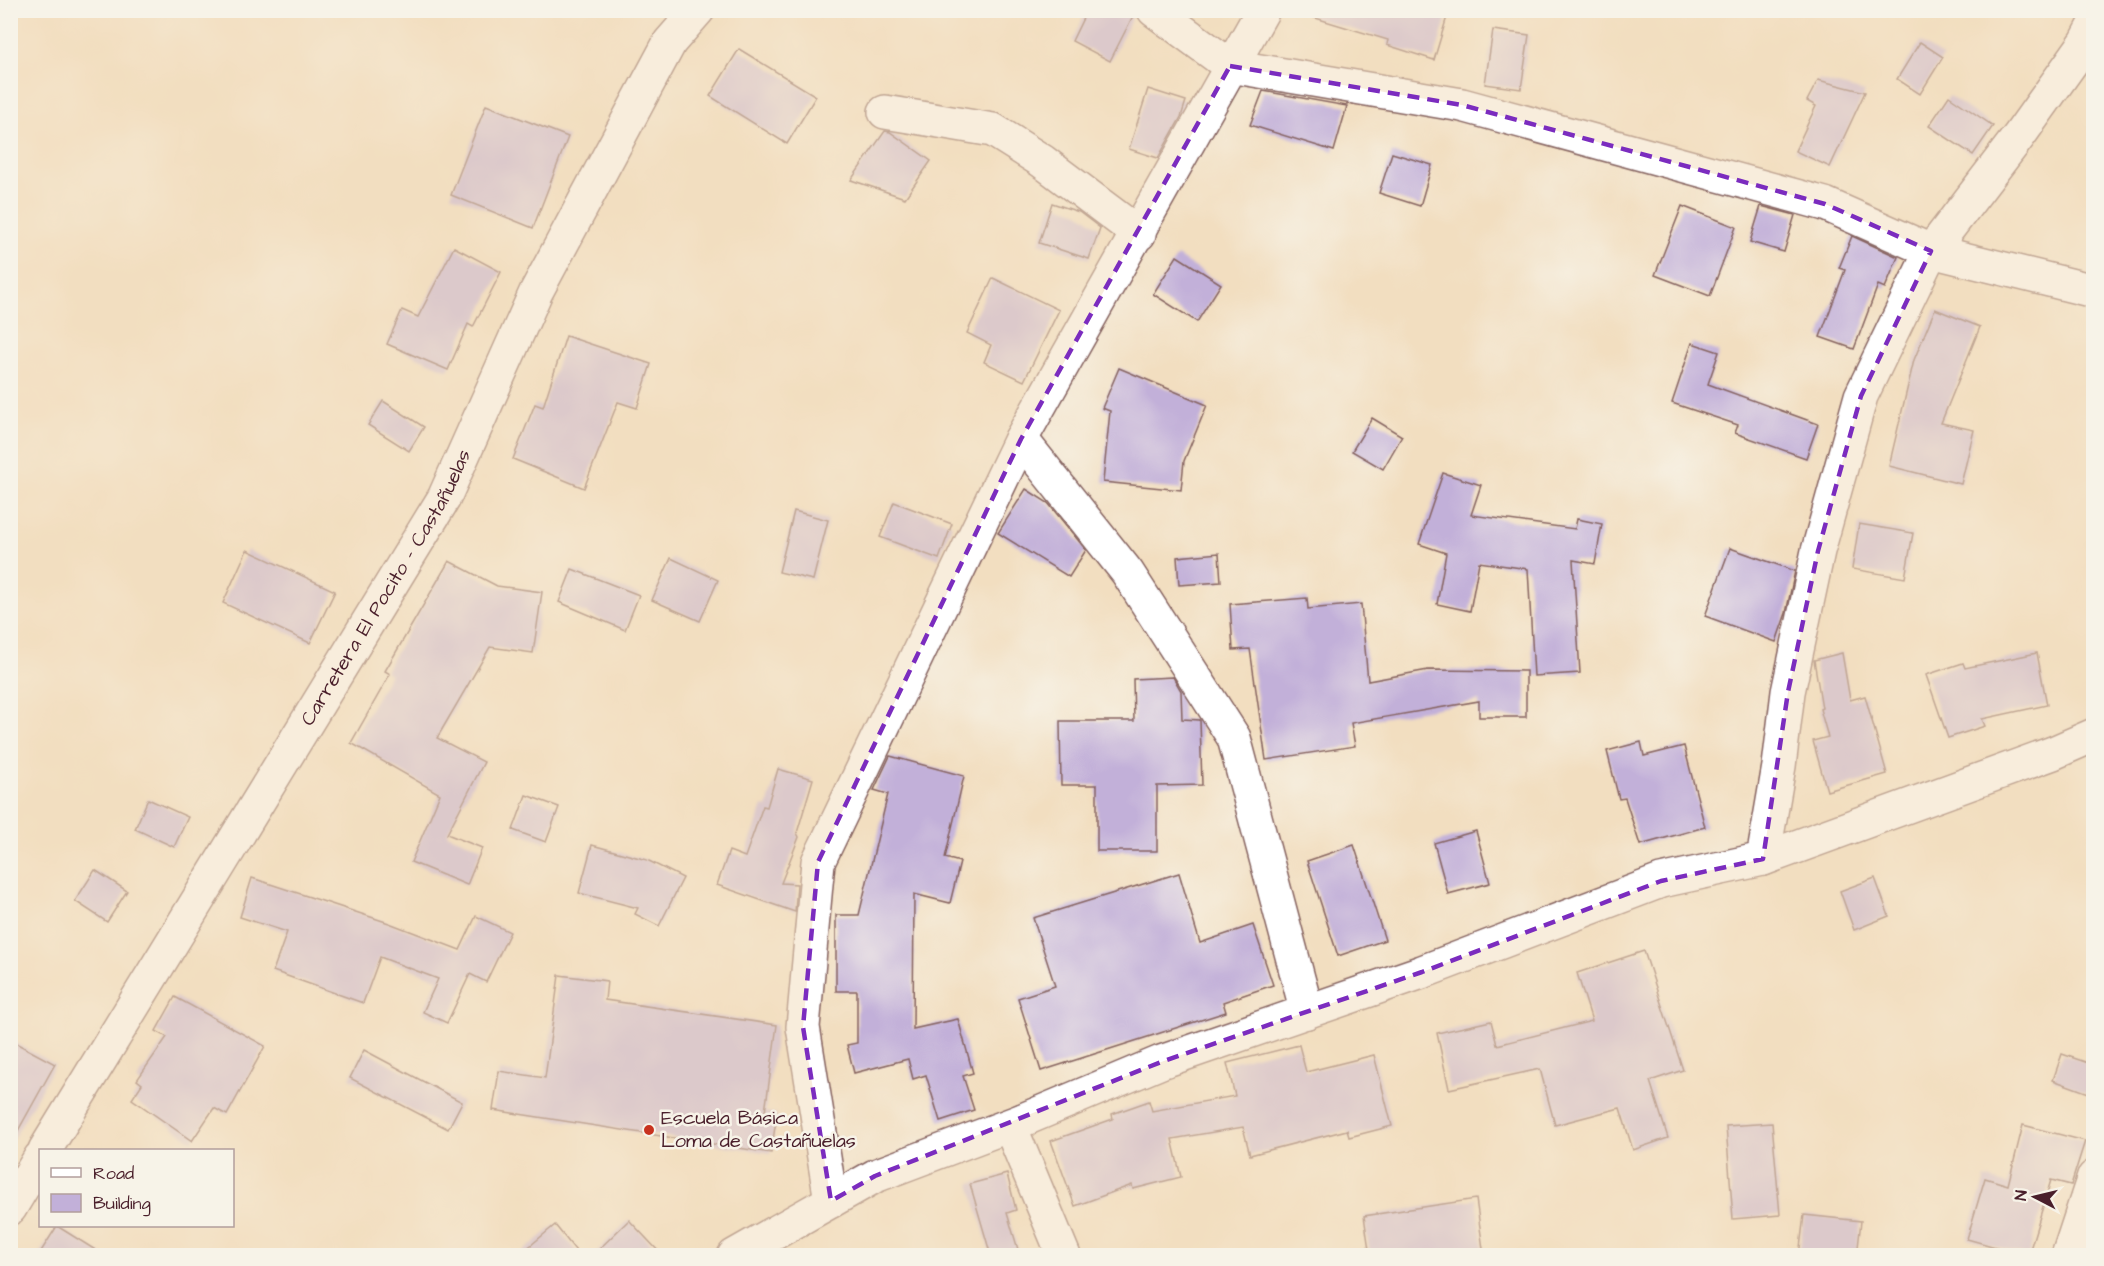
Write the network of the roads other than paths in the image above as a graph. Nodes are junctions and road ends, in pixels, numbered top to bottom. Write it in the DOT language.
graph roads {
  1 [pos="698,10"];
  2 [pos="1154,10"];
  3 [pos="1263,10"];
  4 [pos="2094,27"];
  5 [pos="1230,66"];
  6 [pos="885,112"];
  7 [pos="1139,234"];
  8 [pos="1931,252"];
  9 [pos="2094,291"];
  10 [pos="1021,440"];
  11 [pos="2094,735"];
  12 [pos="1763,859"];
  13 [pos="1307,1012"];
  14 [pos="1010,1126"];
  15 [pos="46,1149"];
  16 [pos="39,1160"];
  17 [pos="2094,1178"];
  18 [pos="831,1201"];
  19 [pos="10,1208"];
  20 [pos="2078,1244"];
  21 [pos="734,1256"];
  22 [pos="1064,1256"];
  1 -- 15 [label="street, Carretera El Pocito - Castañuelas"];
  2 -- 5 [label="street"];
  3 -- 5 [label="street"];
  4 -- 8 [label="street"];
  5 -- 7 [label="street"];
  5 -- 8 [label="street"];
  6 -- 7 [label="street"];
  7 -- 10 [label="street"];
  8 -- 9 [label="street"];
  8 -- 12 [label="street"];
  10 -- 13 [label="street"];
  10 -- 18 [label="street"];
  11 -- 12 [label="street"];
  12 -- 13 [label="street"];
  13 -- 14 [label="street"];
  14 -- 18 [label="street"];
  14 -- 22 [label="street"];
  16 -- 19 [label="street"];
  17 -- 20 [label="street"];
  18 -- 21 [label="street"];
}
